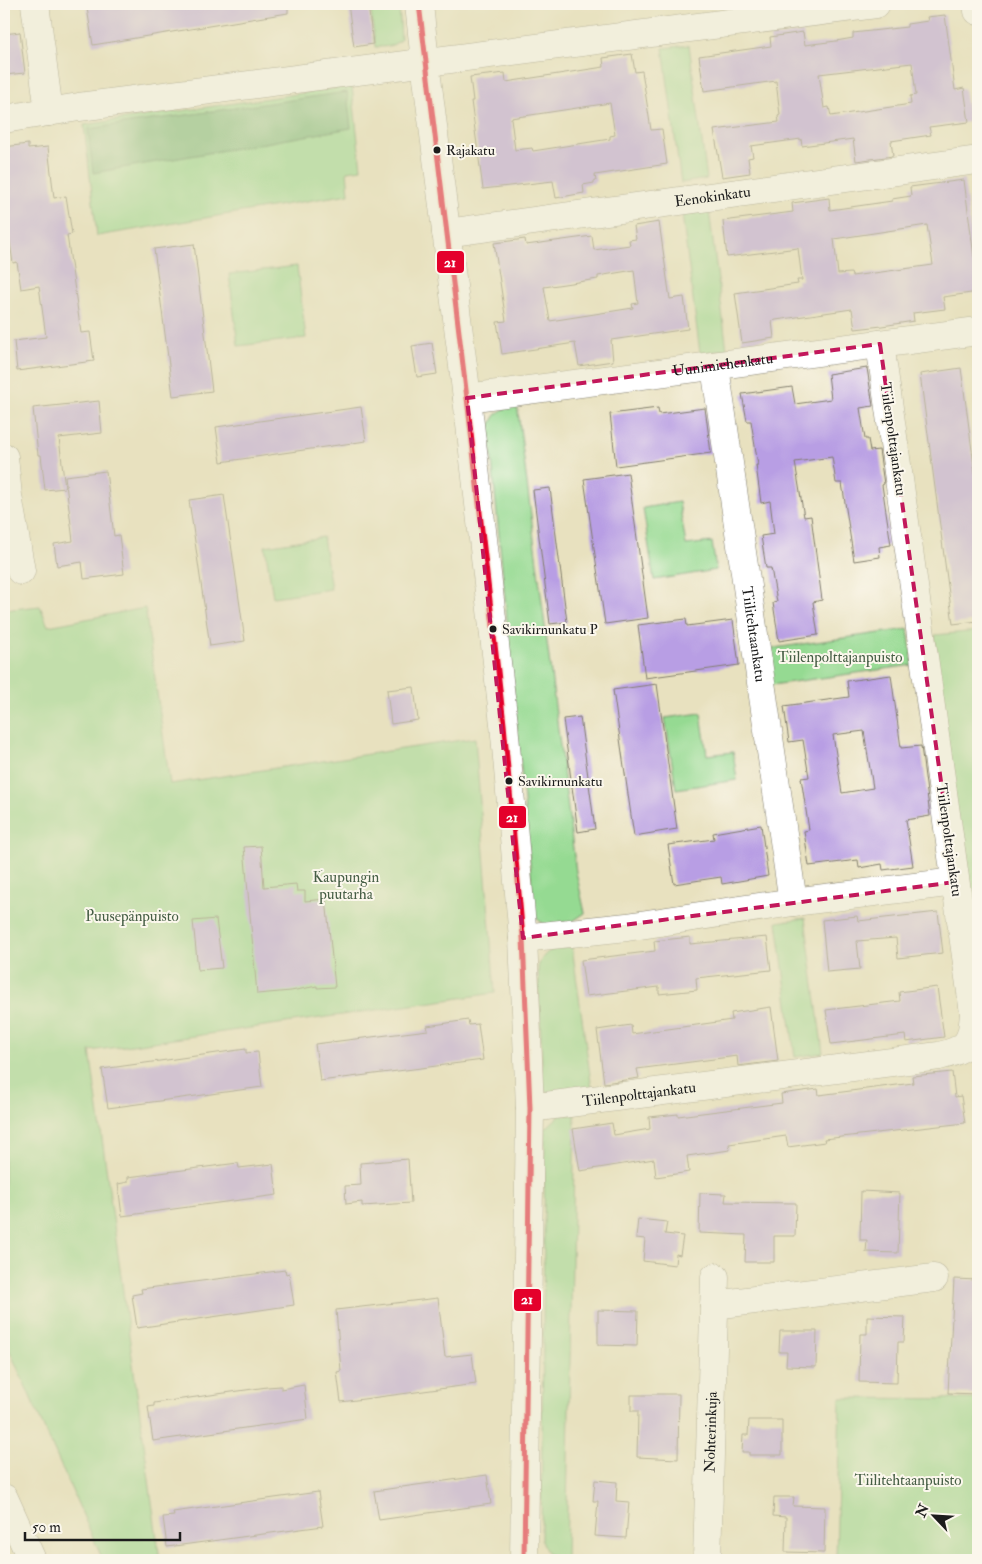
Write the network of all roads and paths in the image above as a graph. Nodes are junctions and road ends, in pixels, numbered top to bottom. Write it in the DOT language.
graph roads {
  1 [pos="35,4"];
  2 [pos="419,4"];
  3 [pos="876,4"];
  4 [pos="978,4"];
  5 [pos="978,10"];
  6 [pos="424,62"];
  7 [pos="49,112"];
  8 [pos="4,119"];
  9 [pos="978,160"];
  10 [pos="446,233"];
  11 [pos="978,331"];
  12 [pos="880,344"];
  13 [pos="715,366"];
  14 [pos="467,398"];
  15 [pos="4,457"];
  16 [pos="6,497"];
  17 [pos="21,571"];
  18 [pos="955,882"];
  19 [pos="793,902"];
  20 [pos="523,938"];
  21 [pos="530,1108"];
  22 [pos="715,1277"];
  23 [pos="934,1278"];
  24 [pos="714,1305"];
  25 [pos="4,1498"];
  26 [pos="32,1560"];
  27 [pos="524,1560"];
  28 [pos="707,1560"];
  1 -- 7 [label="street"];
  2 -- 6 [label="street"];
  3 -- 6 [label="street"];
  4 -- 5 [label="street"];
  6 -- 7 [label="street"];
  6 -- 10 [label="street"];
  7 -- 8 [label="street"];
  9 -- 10 [label="street, Eenokinkatu"];
  10 -- 14 [label="street"];
  11 -- 12 [label="street, Uunimiehenkatu"];
  12 -- 13 [label="street, Uunimiehenkatu"];
  12 -- 18 [label="street, Tiilenpolttajankatu"];
  13 -- 14 [label="street, Uunimiehenkatu"];
  13 -- 19 [label="street, Tiilitehtaankatu"];
  14 -- 20 [label="street"];
  15 -- 16 [label="street"];
  16 -- 17 [label="street"];
  18 -- 19 [label="street"];
  18 -- 21 [label="street, Tiilenpolttajankatu"];
  19 -- 20 [label="street"];
  20 -- 21 [label="street"];
  21 -- 27 [label="street"];
  22 -- 24 [label="street, Nohterinkuja"];
  23 -- 24 [label="street"];
  24 -- 28 [label="street, Nohterinkuja"];
  25 -- 26 [label="street"];
}
